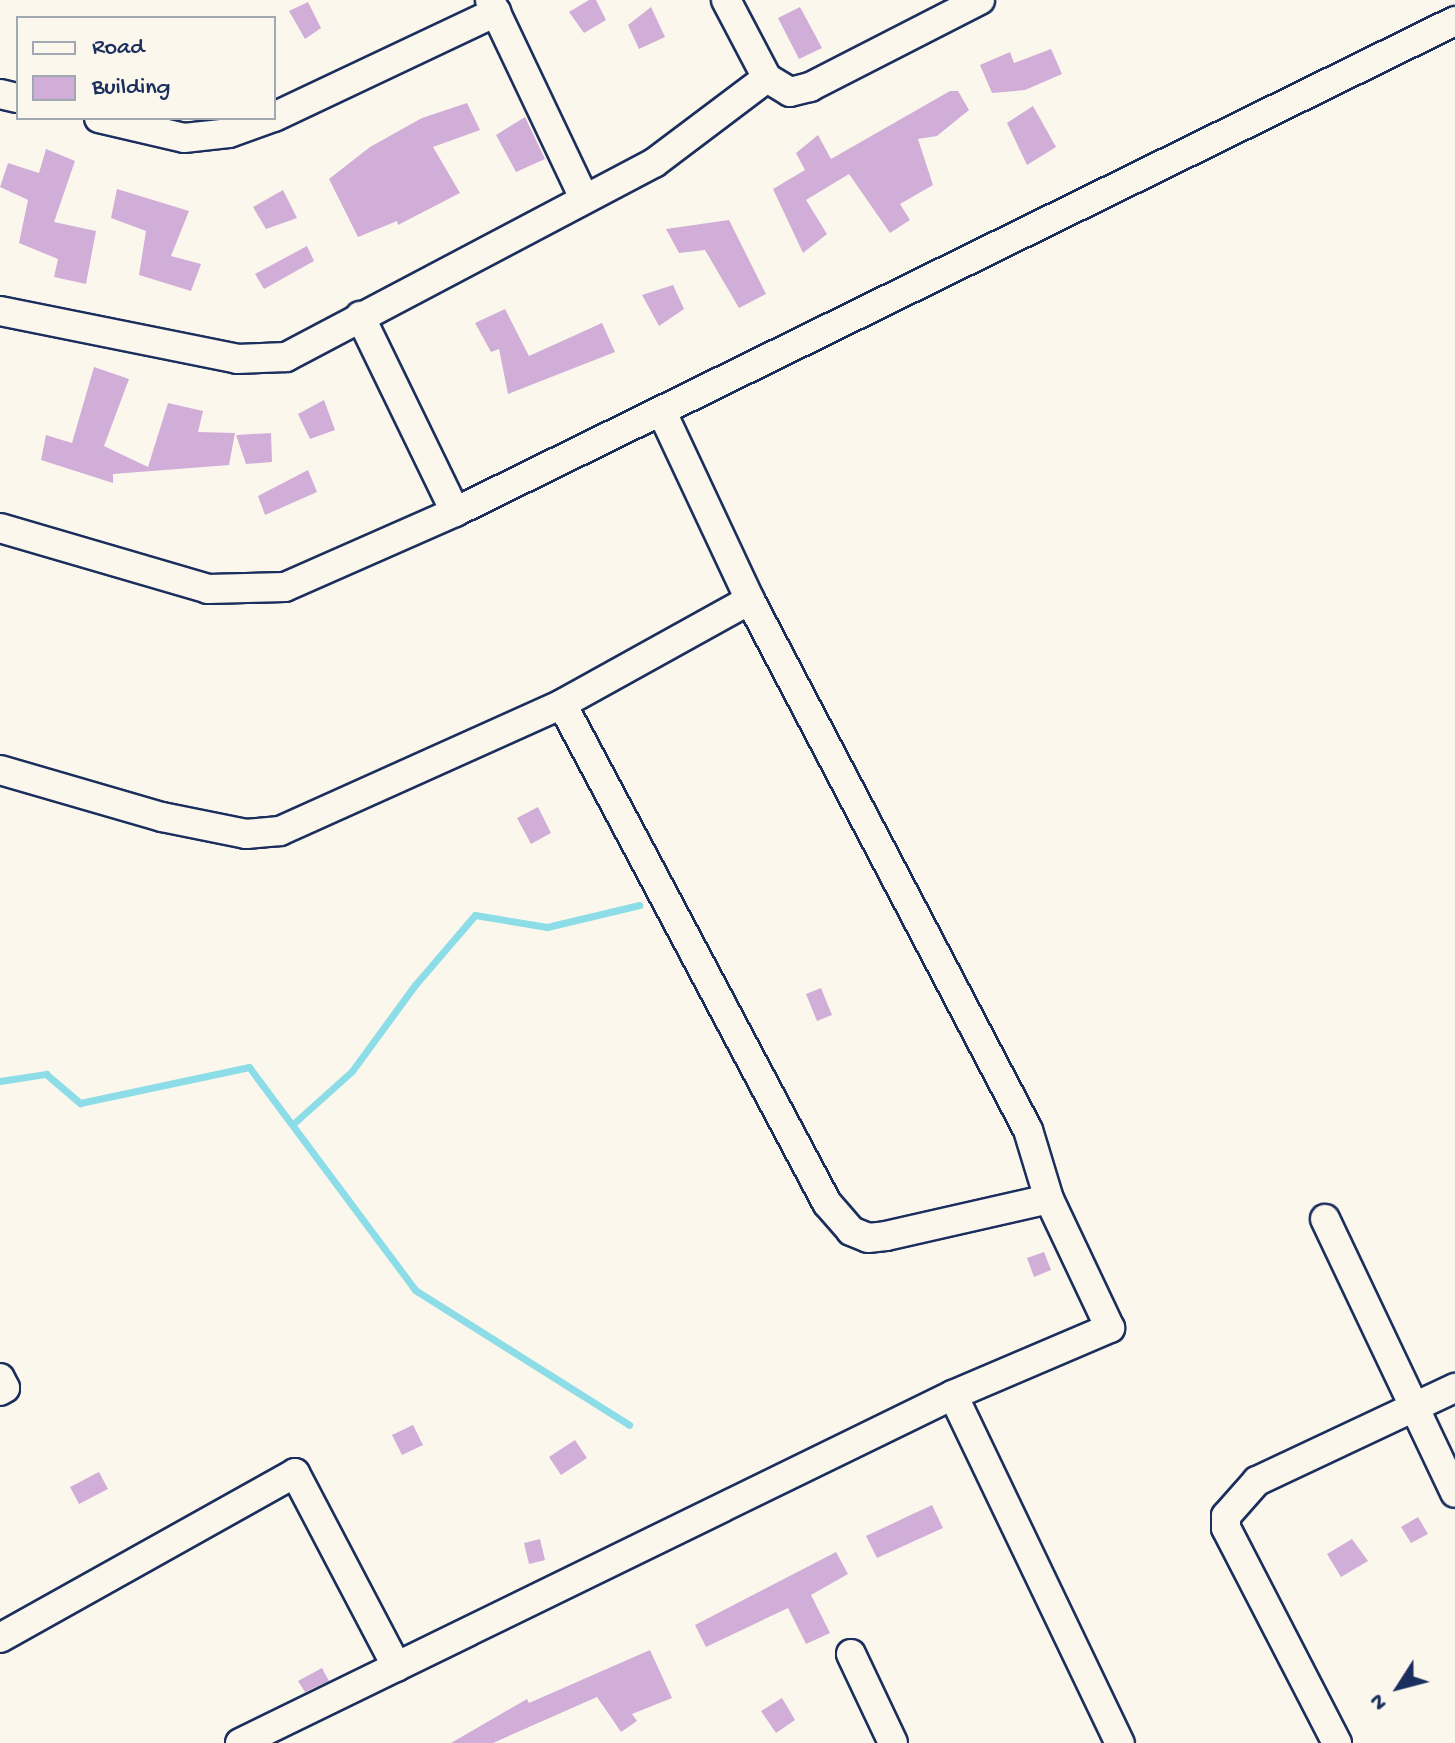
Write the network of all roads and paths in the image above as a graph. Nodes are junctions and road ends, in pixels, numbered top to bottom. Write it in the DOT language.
graph roads {
  1 [pos="726,0"];
  2 [pos="980,0"];
  3 [pos="493,6"];
  4 [pos="1455,21"];
  5 [pos="767,78"];
  6 [pos="276,115"];
  7 [pos="108,120"];
  8 [pos="264,120"];
  9 [pos="584,198"];
  10 [pos="0,311"];
  11 [pos="360,316"];
  12 [pos="662,412"];
  13 [pos="455,512"];
  14 [pos="0,528"];
  15 [pos="750,600"];
  16 [pos="562,704"];
  17 [pos="0,770"];
  18 [pos="1049,1199"];
  19 [pos="1325,1219"];
  20 [pos="0,1378"];
  21 [pos="1455,1388"];
  22 [pos="0,1391"];
  23 [pos="953,1395"];
  24 [pos="1413,1409"];
  25 [pos="1455,1493"];
  26 [pos="0,1638"];
  27 [pos="851,1654"];
  28 [pos="397,1667"];
  29 [pos="240,1743"];
  30 [pos="893,1743"];
  31 [pos="1120,1743"];
  32 [pos="1337,1743"];
  1 -- 5 [label="street"];
  2 -- 5 [label="street"];
  3 -- 6 [label="street"];
  3 -- 9 [label="street"];
  4 -- 12 [label="street"];
  5 -- 9 [label="street"];
  7 -- 8 [label="street"];
  9 -- 11 [label="street"];
  10 -- 11 [label="street"];
  11 -- 13 [label="street"];
  12 -- 13 [label="street"];
  12 -- 15 [label="street"];
  13 -- 14 [label="street"];
  15 -- 16 [label="street"];
  15 -- 18 [label="street"];
  16 -- 17 [label="street"];
  16 -- 18 [label="street"];
  18 -- 23 [label="street"];
  19 -- 24 [label="street"];
  20 -- 22 [label="street"];
  21 -- 24 [label="street"];
  23 -- 28 [label="street"];
  23 -- 31 [label="street"];
  24 -- 25 [label="street"];
  24 -- 32 [label="street"];
  26 -- 28 [label="street"];
  27 -- 30 [label="street"];
  28 -- 29 [label="street"];
}
